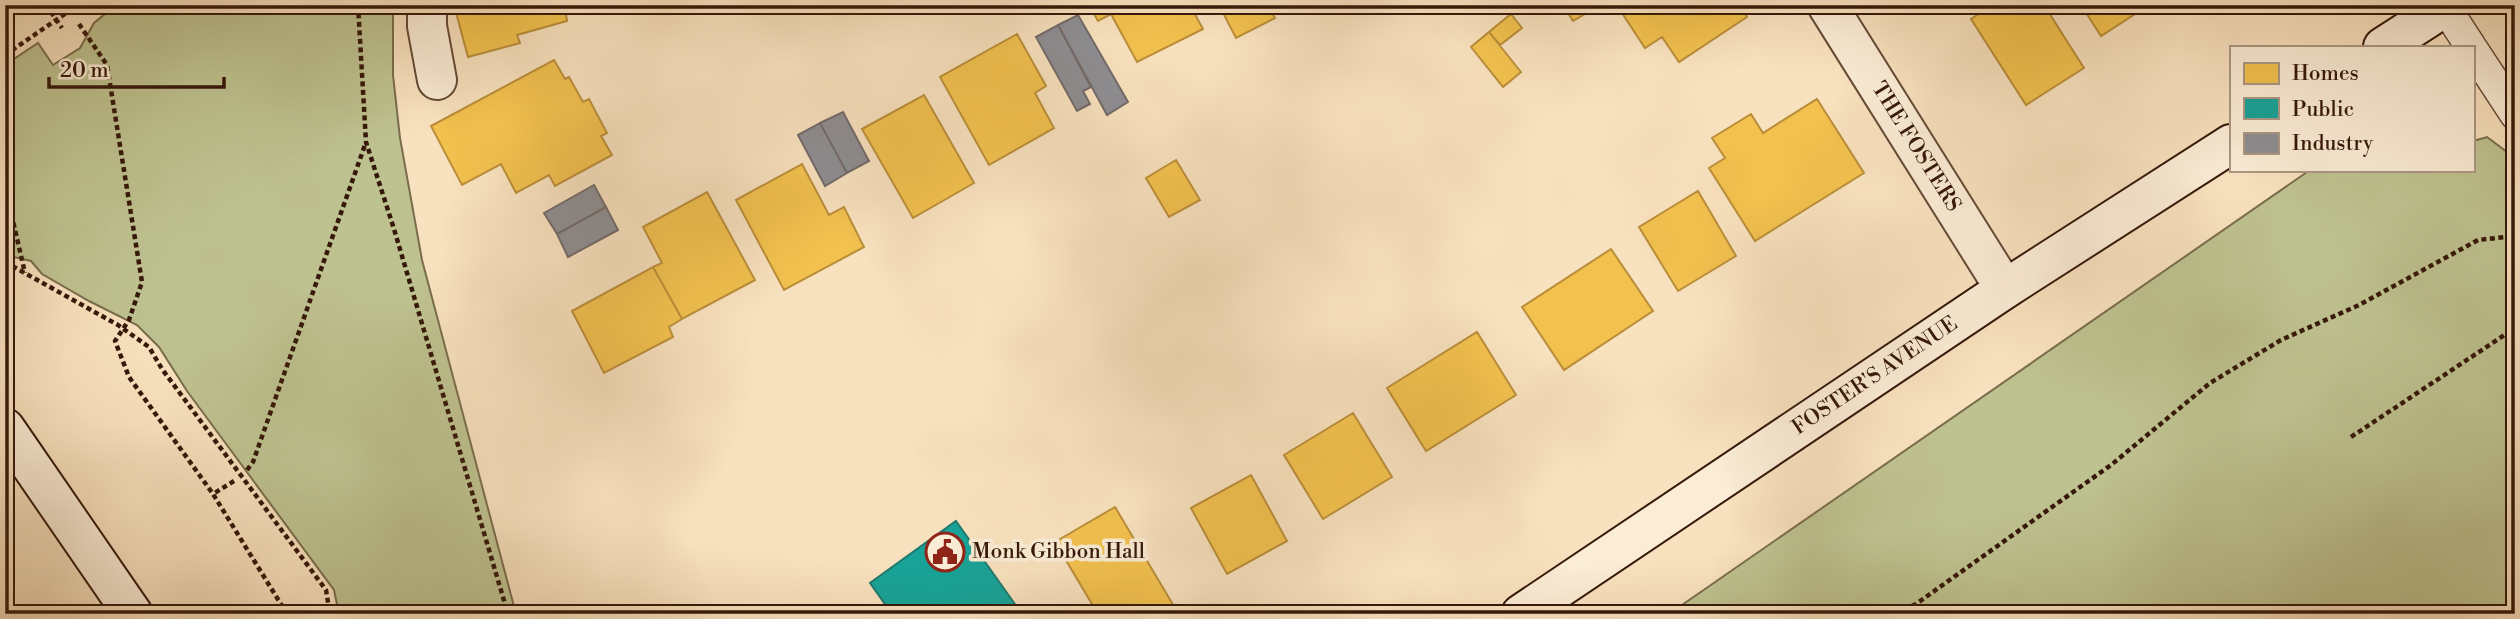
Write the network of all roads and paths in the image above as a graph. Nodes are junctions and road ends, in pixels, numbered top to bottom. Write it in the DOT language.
graph roads {
  1 [pos="46,5"];
  2 [pos="78,5"];
  3 [pos="358,5"];
  4 [pos="427,5"];
  5 [pos="1827,5"];
  6 [pos="2447,6"];
  7 [pos="57,21"];
  8 [pos="79,24"];
  9 [pos="62,28"];
  10 [pos="2385,46"];
  11 [pos="2471,46"];
  12 [pos="2474,51"];
  13 [pos="5,55"];
  14 [pos="437,80"];
  15 [pos="2515,114"];
  16 [pos="366,142"];
  17 [pos="2230,145"];
  18 [pos="5,200"];
  19 [pos="2515,236"];
  20 [pos="5,262"];
  21 [pos="25,273"];
  22 [pos="2005,289"];
  23 [pos="2515,328"];
  24 [pos="124,329"];
  25 [pos="5,428"];
  26 [pos="2351,437"];
  27 [pos="247,470"];
  28 [pos="234,481"];
  29 [pos="213,494"];
  30 [pos="133,614"];
  31 [pos="288,614"];
  32 [pos="331,614"];
  33 [pos="508,614"];
  34 [pos="1521,614"];
  35 [pos="1898,614"];
  1 -- 7 [label="path"];
  2 -- 7 [label="path"];
  3 -- 16 [label="path"];
  4 -- 14 [label="main road"];
  5 -- 22 [label="main road, THE FOSTERS"];
  6 -- 10 [label="main road"];
  6 -- 11 [label="lane"];
  7 -- 9 [label="path"];
  7 -- 13 [label="path"];
  8 -- 24 [label="path"];
  12 -- 15 [label="lane"];
  16 -- 27 [label="path"];
  16 -- 33 [label="path"];
  17 -- 22 [label="main road, FOSTER'S AVENUE"];
  18 -- 21 [label="path"];
  19 -- 35 [label="path"];
  20 -- 21 [label="path"];
  21 -- 24 [label="path"];
  22 -- 34 [label="main road, FOSTER'S AVENUE"];
  23 -- 26 [label="path"];
  24 -- 29 [label="path"];
  24 -- 32 [label="path"];
  25 -- 30 [label="main road"];
  28 -- 29 [label="path"];
  29 -- 31 [label="path"];
}
